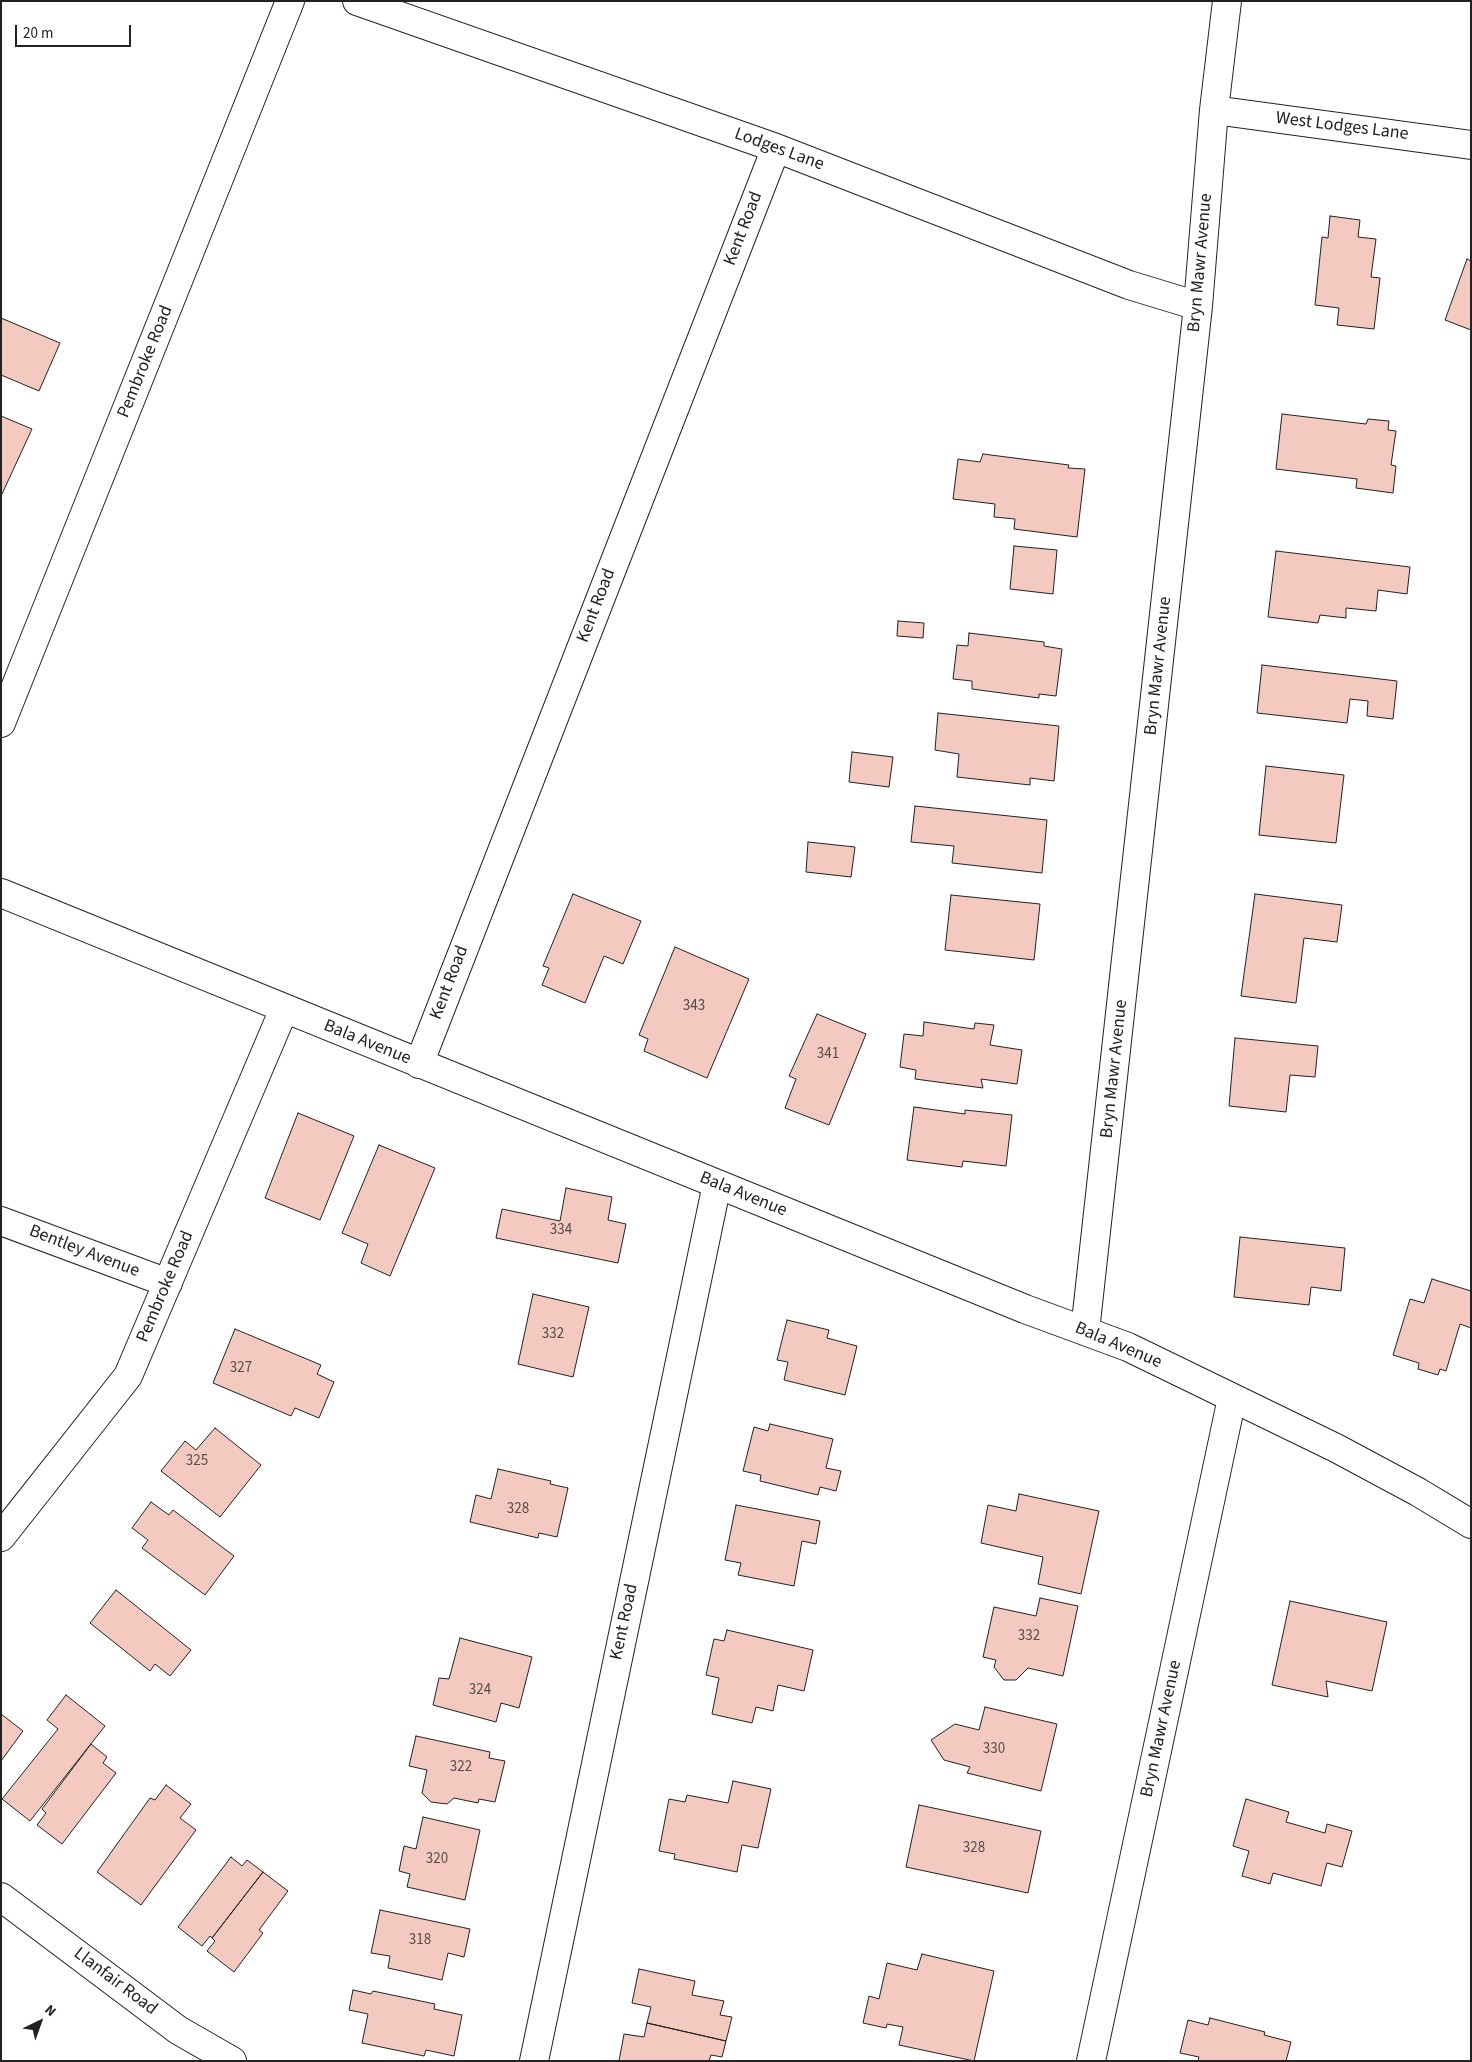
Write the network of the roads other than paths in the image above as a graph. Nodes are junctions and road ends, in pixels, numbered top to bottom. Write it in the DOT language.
graph roads {
  1 [pos="290,1"];
  2 [pos="357,1"];
  3 [pos="1227,1"];
  4 [pos="1214,110"];
  5 [pos="1471,145"];
  6 [pos="776,148"];
  7 [pos="1198,306"];
  8 [pos="1,723"];
  9 [pos="1,893"];
  10 [pos="284,1009"];
  11 [pos="419,1064"];
  12 [pos="717,1184"];
  13 [pos="1,1221"];
  14 [pos="168,1283"];
  15 [pos="1085,1331"];
  16 [pos="1232,1398"];
  17 [pos="1471,1524"];
  18 [pos="1,1537"];
  19 [pos="1,1897"];
  20 [pos="232,2061"];
  21 [pos="534,2061"];
  22 [pos="1091,2061"];
  1 -- 8 [label="street, Pembroke Road"];
  2 -- 6 [label="street, Lodges Lane"];
  3 -- 4 [label="street, Bryn Mawr Avenue"];
  4 -- 5 [label="street, West Lodges Lane"];
  4 -- 7 [label="street, Bryn Mawr Avenue"];
  6 -- 7 [label="street, Lodges Lane"];
  6 -- 11 [label="street, Kent Road"];
  7 -- 15 [label="street, Bryn Mawr Avenue"];
  9 -- 10 [label="street, Bala Avenue"];
  10 -- 11 [label="street, Bala Avenue"];
  10 -- 14 [label="street, Pembroke Road"];
  11 -- 12 [label="street, Bala Avenue"];
  12 -- 15 [label="street, Bala Avenue"];
  12 -- 21 [label="street, Kent Road"];
  13 -- 14 [label="street, Bentley Avenue"];
  14 -- 18 [label="street, Pembroke Road"];
  15 -- 16 [label="street, Bala Avenue"];
  16 -- 17 [label="street, Bala Avenue"];
  16 -- 22 [label="street, Bryn Mawr Avenue"];
  19 -- 20 [label="street, Llanfair Road"];
}
